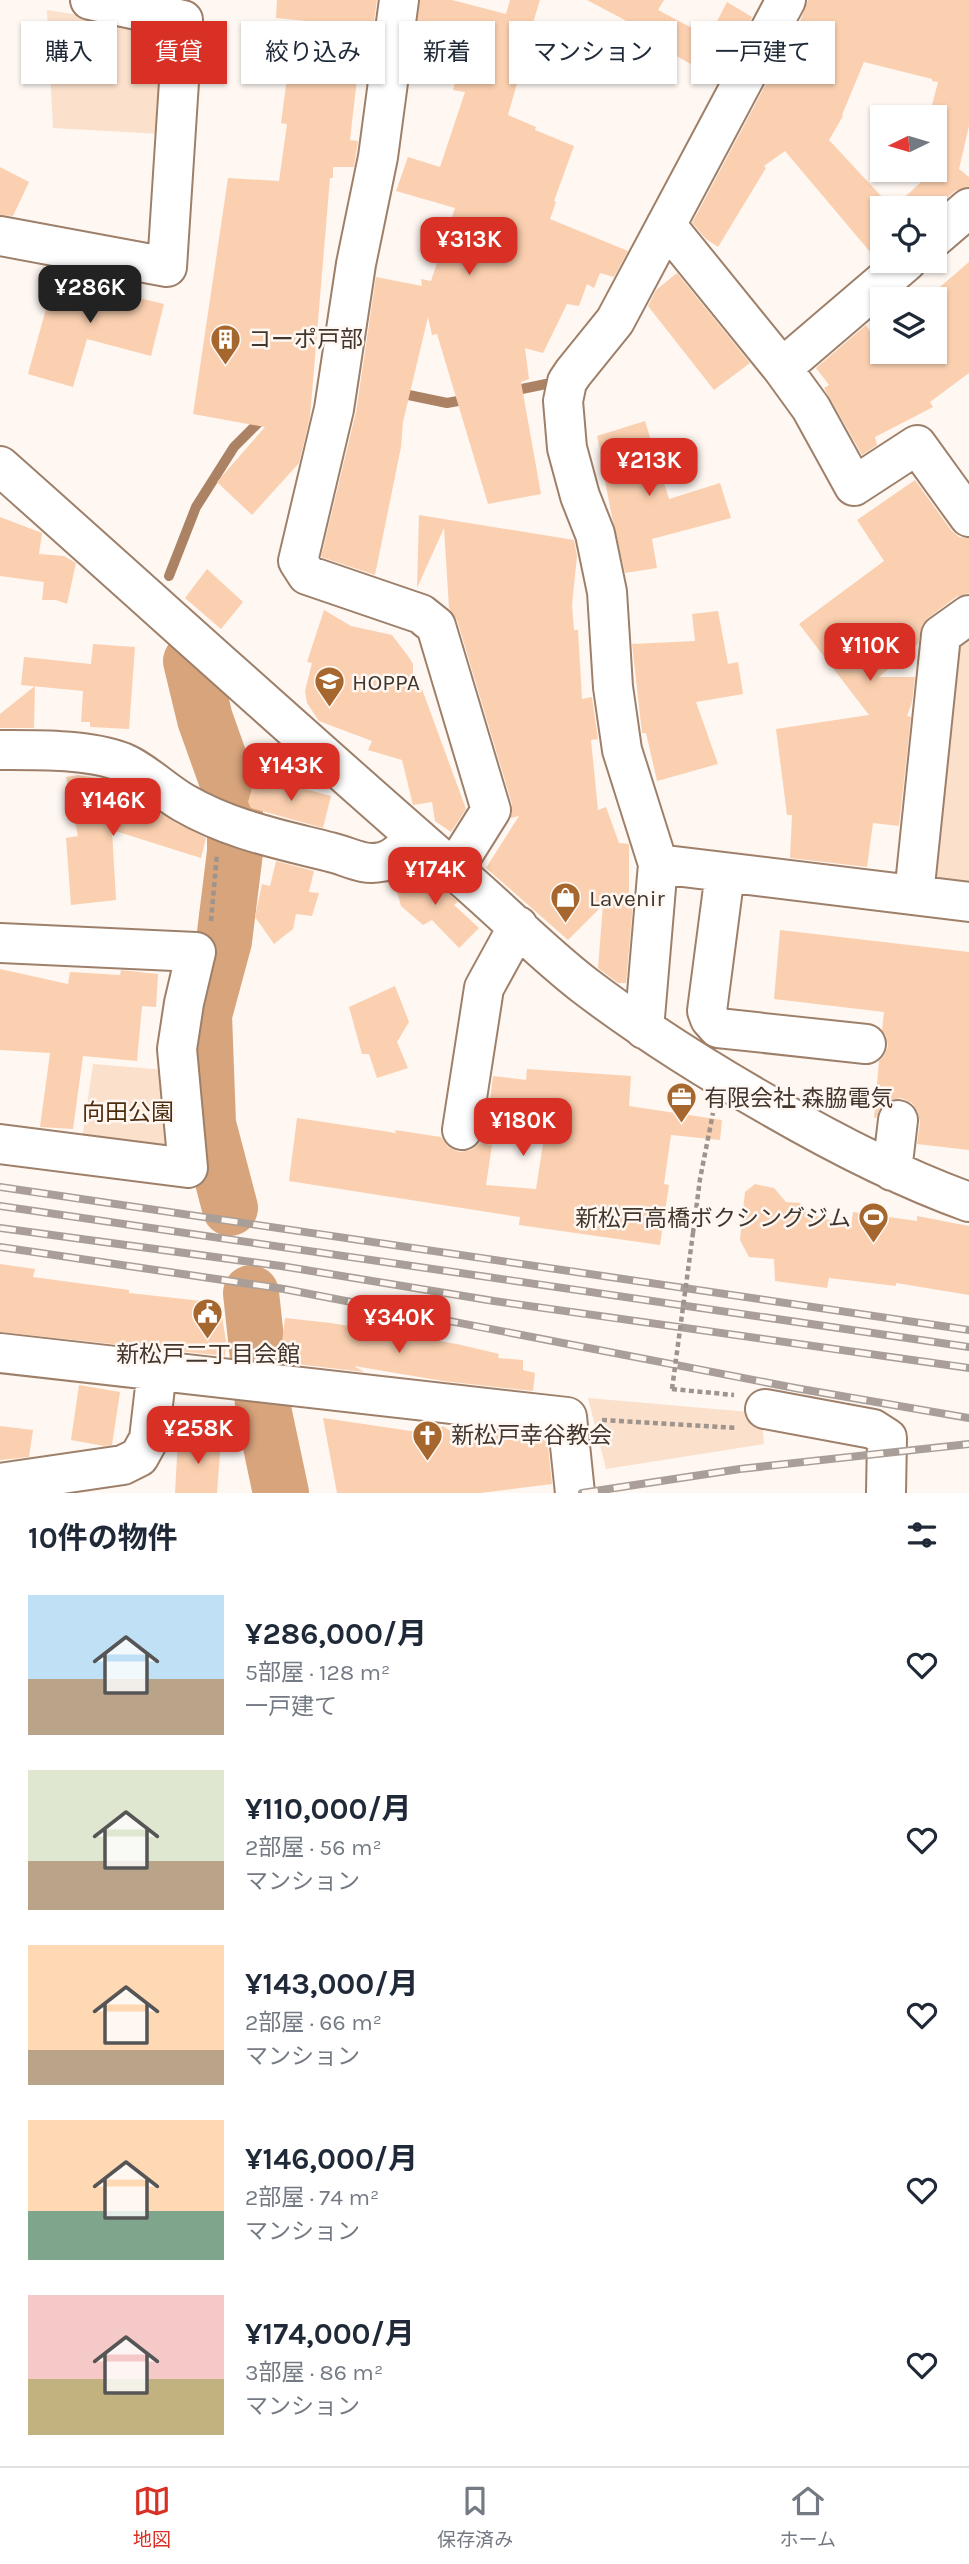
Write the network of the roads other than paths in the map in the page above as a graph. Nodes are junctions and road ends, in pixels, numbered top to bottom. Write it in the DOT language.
graph roads {
  1 [pos="90,0"];
  2 [pos="399,0"];
  3 [pos="786,0"];
  4 [pos="969,208"];
  5 [pos="666,225"];
  6 [pos="947,227"];
  7 [pos="0,236"];
  8 [pos="893,273"];
  9 [pos="782,368"];
  10 [pos="0,466"];
  11 [pos="969,517"];
  12 [pos="969,615"];
  13 [pos="0,750"];
  14 [pos="415,838"];
  15 [pos="658,864"];
  16 [pos="454,869"];
  17 [pos="725,873"];
  18 [pos="914,895"];
  19 [pos="969,902"];
  20 [pos="518,926"];
  21 [pos="0,943"];
  22 [pos="644,1029"];
  23 [pos="866,1044"];
  24 [pos="898,1120"];
  25 [pos="462,1130"];
  26 [pos="0,1144"];
  27 [pos="892,1171"];
  28 [pos="969,1202"];
  29 [pos="0,1353"];
  30 [pos="157,1370"];
  31 [pos="755,1402"];
  32 [pos="0,1483"];
  33 [pos="575,1493"];
  34 [pos="886,1493"];
  1 -- 7 [label="street"];
  2 -- 16 [label="street"];
  3 -- 5 [label="street"];
  4 -- 6 [label="street"];
  5 -- 9 [label="street"];
  5 -- 15 [label="street"];
  8 -- 9 [label="street"];
  9 -- 11 [label="street"];
  10 -- 14 [label="street"];
  12 -- 18 [label="street"];
  13 -- 14 [label="street"];
  14 -- 16 [label="street"];
  15 -- 17 [label="street"];
  15 -- 22 [label="street"];
  16 -- 20 [label="street"];
  17 -- 18 [label="street"];
  17 -- 23 [label="street"];
  18 -- 19 [label="street"];
  20 -- 22 [label="street"];
  20 -- 25 [label="street"];
  21 -- 26 [label="street"];
  22 -- 27 [label="street"];
  24 -- 27 [label="street"];
  27 -- 28 [label="street"];
  29 -- 30 [label="street"];
  30 -- 32 [label="street"];
  30 -- 33 [label="street"];
  31 -- 34 [label="street"];
}
